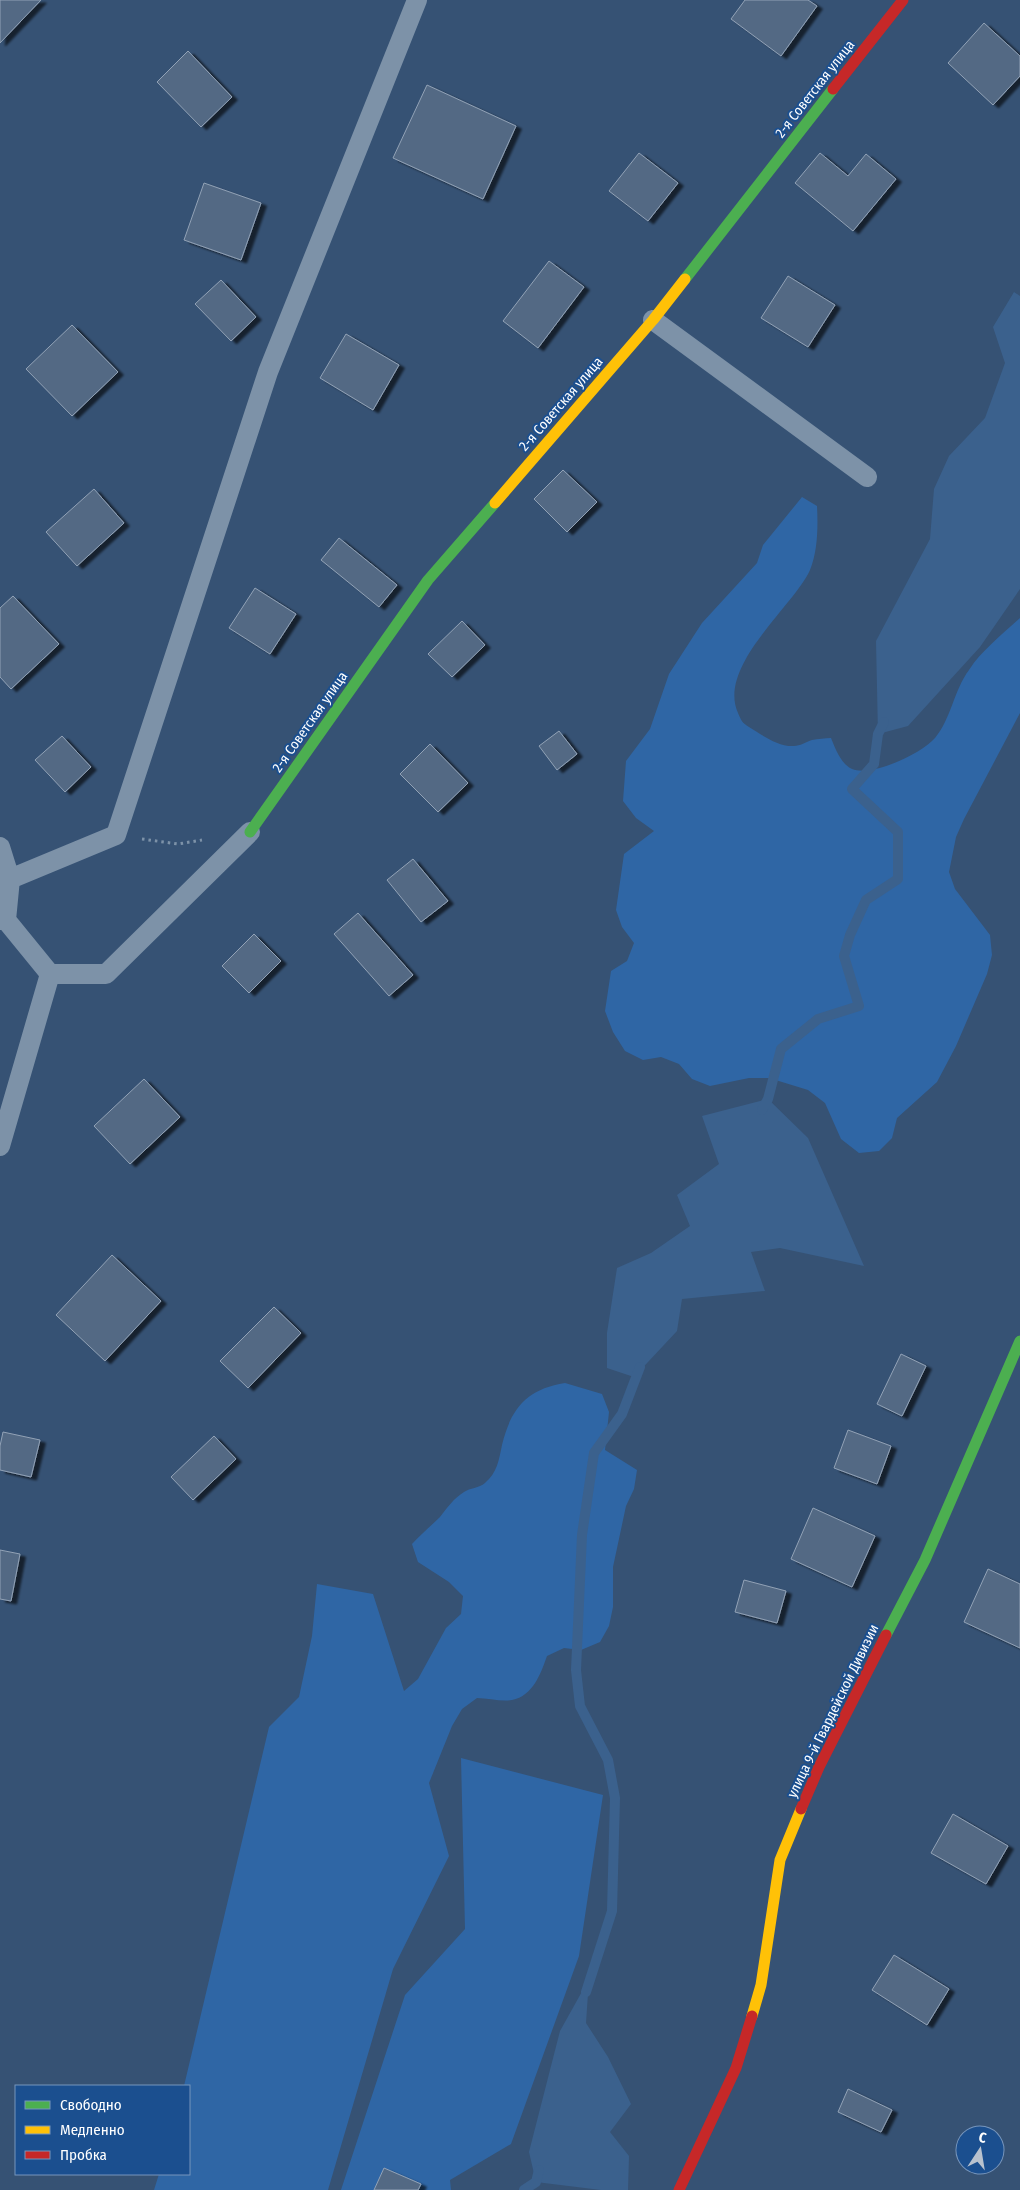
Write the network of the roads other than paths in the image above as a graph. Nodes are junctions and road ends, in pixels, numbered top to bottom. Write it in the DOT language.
graph roads {
  1 [pos="417,0"];
  2 [pos="903,0"];
  3 [pos="653,320"];
  4 [pos="867,478"];
  5 [pos="250,832"];
  6 [pos="0,847"];
  7 [pos="10,879"];
  8 [pos="3,920"];
  9 [pos="50,974"];
  10 [pos="0,1146"];
  11 [pos="1020,1341"];
  12 [pos="678,2190"];
  1 -- 7 [label="lane"];
  2 -- 3 [label="street, 2-я Советская улица"];
  3 -- 4 [label="lane"];
  3 -- 5 [label="street, 2-я Советская улица"];
  5 -- 9 [label="lane"];
  6 -- 7 [label="lane"];
  7 -- 8 [label="lane"];
  8 -- 9 [label="lane"];
  9 -- 10 [label="lane"];
  11 -- 12 [label="street, улица 9-й Гвардейской Дивизии"];
}
